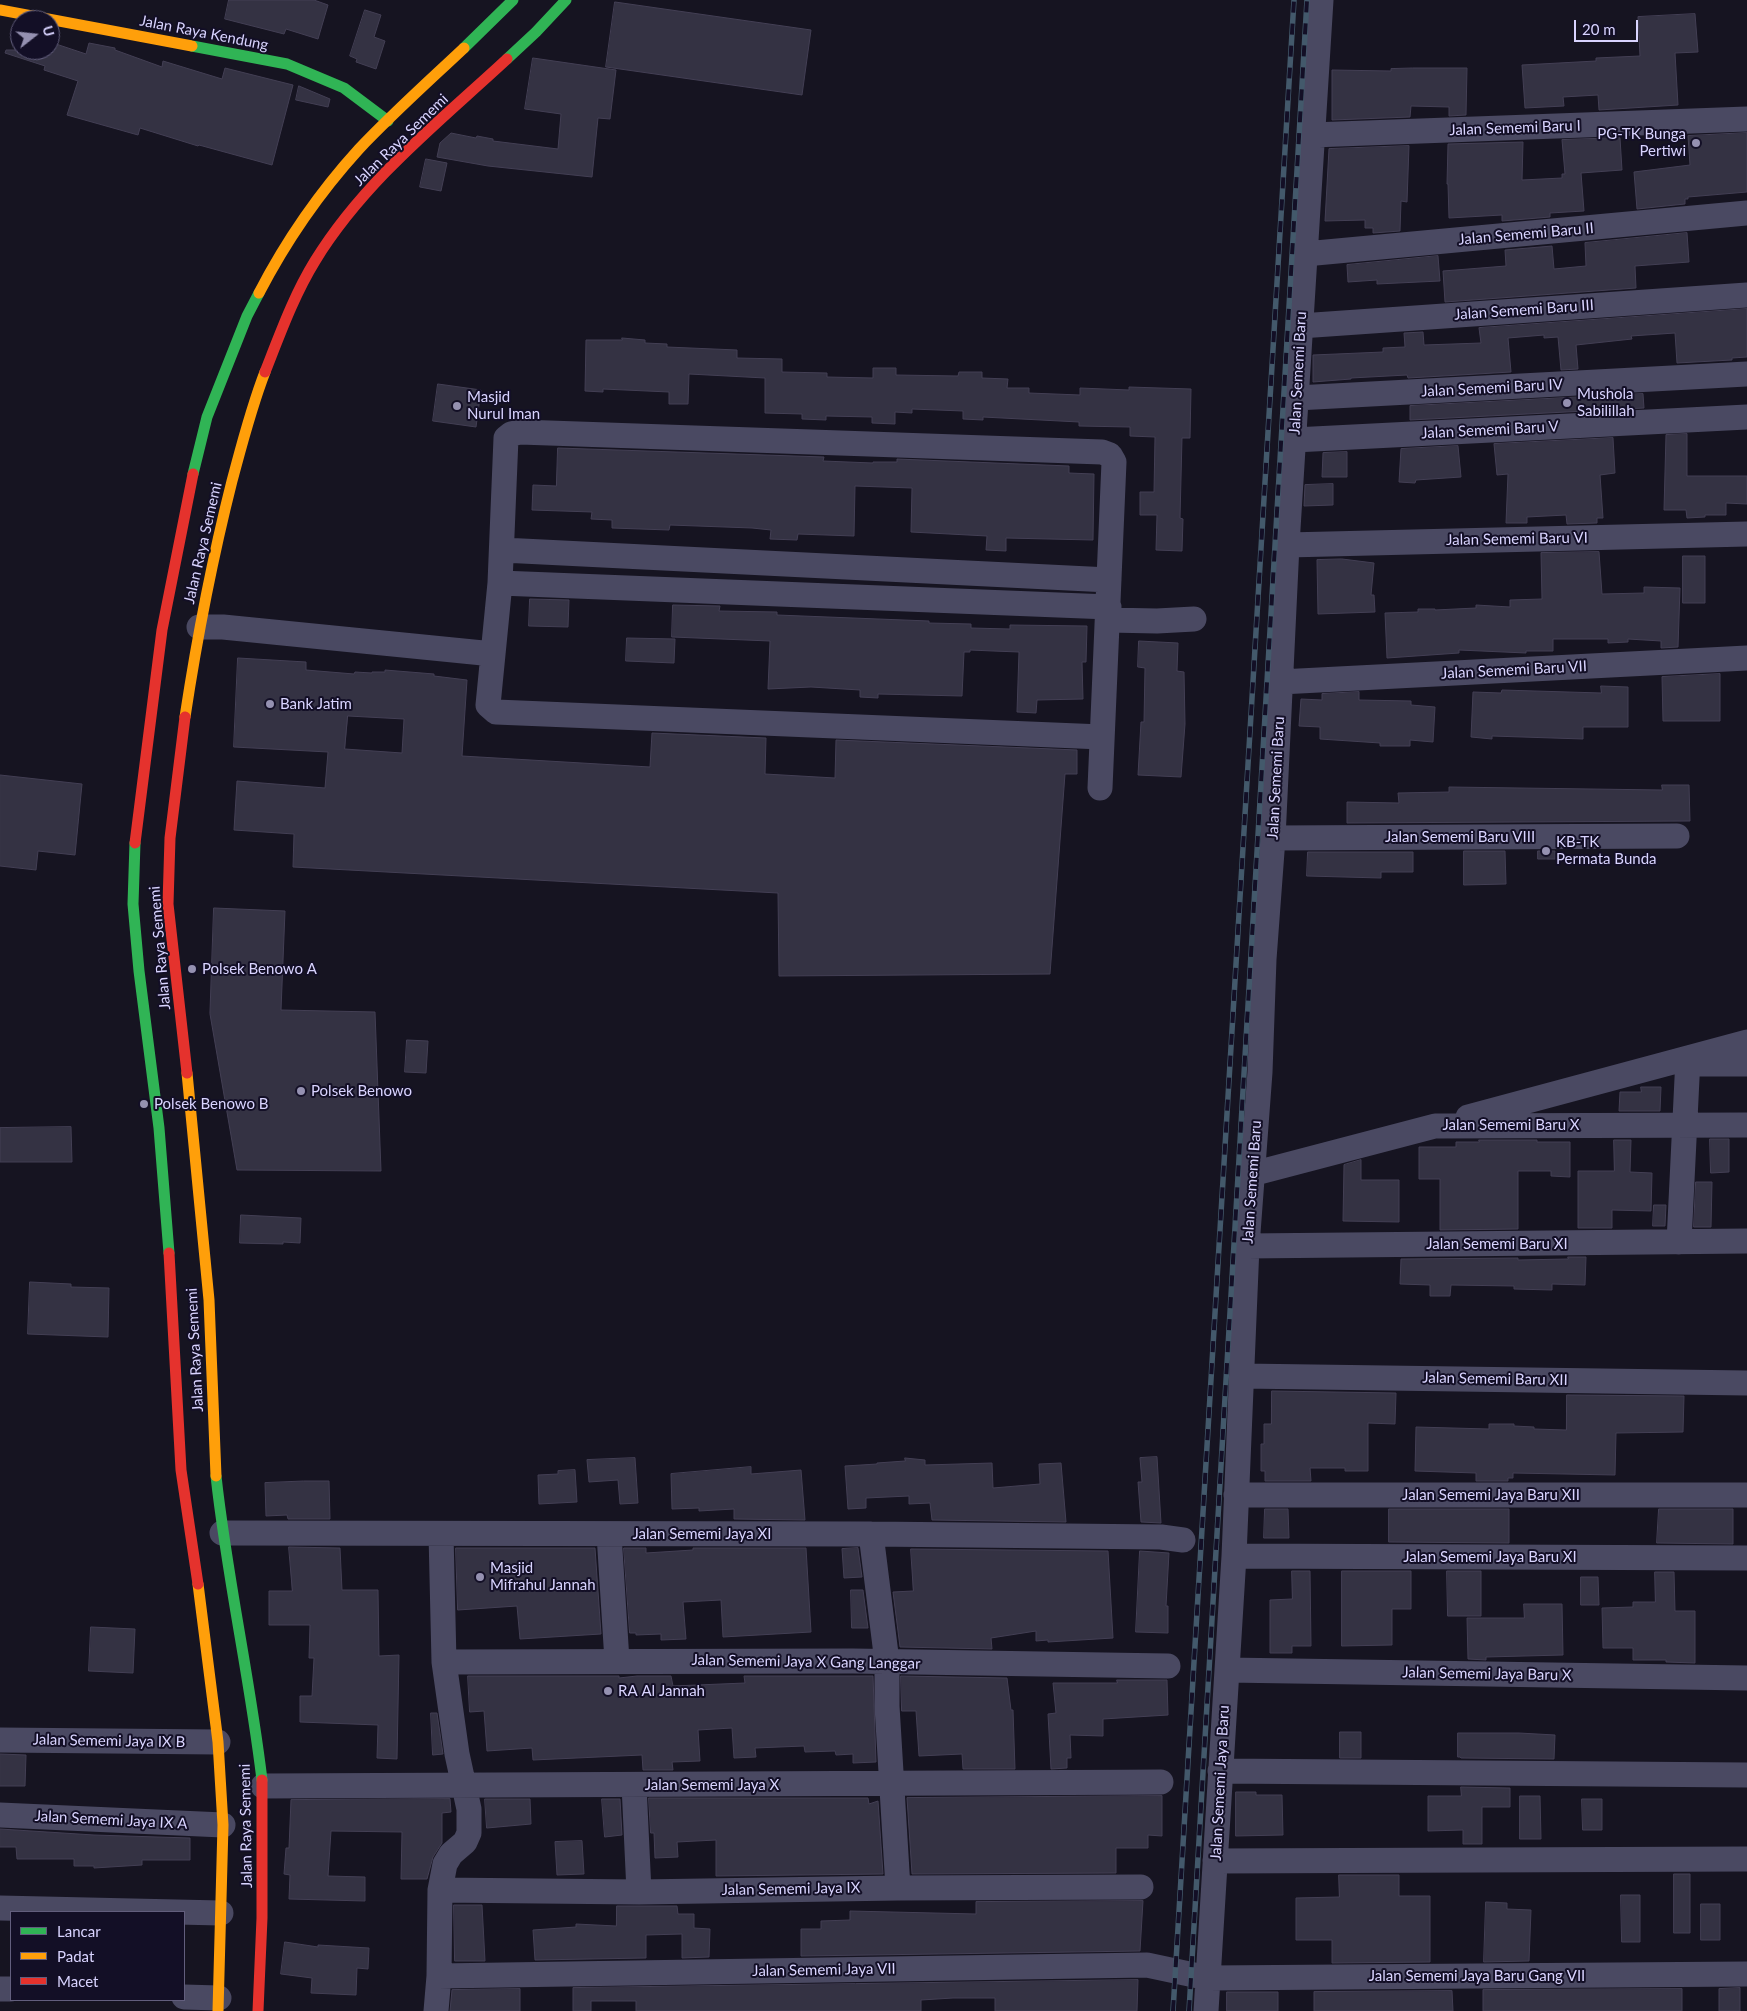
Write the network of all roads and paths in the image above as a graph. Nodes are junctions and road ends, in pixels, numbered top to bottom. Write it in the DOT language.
graph roads {
  1 [pos="513,0"];
  2 [pos="566,0"];
  3 [pos="1321,0"];
  4 [pos="0,10"];
  5 [pos="1747,119"];
  6 [pos="388,121"];
  7 [pos="1312,135"];
  8 [pos="1747,213"];
  9 [pos="1305,254"];
  10 [pos="1747,294"];
  11 [pos="1300,326"];
  12 [pos="1747,374"];
  13 [pos="1296,398"];
  14 [pos="1747,418"];
  15 [pos="1294,440"];
  16 [pos="1747,534"];
  17 [pos="1287,545"];
  18 [pos="502,550"];
  19 [pos="786,564"];
  20 [pos="1109,580"];
  21 [pos="500,583"];
  22 [pos="788,594"];
  23 [pos="1108,614"];
  24 [pos="1194,619"];
  25 [pos="199,627"];
  26 [pos="493,654"];
  27 [pos="1747,658"];
  28 [pos="1280,682"];
  29 [pos="1102,737"];
  30 [pos="1100,788"];
  31 [pos="1677,836"];
  32 [pos="1273,838"];
  33 [pos="1747,1042"];
  34 [pos="1688,1061"];
  35 [pos="1747,1064"];
  36 [pos="1747,1124"];
  37 [pos="1685,1125"];
  38 [pos="1435,1126"];
  39 [pos="1252,1174"];
  40 [pos="1747,1241"];
  41 [pos="1679,1242"];
  42 [pos="1247,1246"];
  43 [pos="1242,1376"];
  44 [pos="1747,1383"];
  45 [pos="1236,1494"];
  46 [pos="1747,1495"];
  47 [pos="222,1533"];
  48 [pos="441,1534"];
  49 [pos="610,1534"];
  50 [pos="871,1534"];
  51 [pos="1183,1540"];
  52 [pos="1234,1556"];
  53 [pos="1747,1558"];
  54 [pos="617,1661"];
  55 [pos="444,1662"];
  56 [pos="887,1662"];
  57 [pos="1168,1666"];
  58 [pos="1227,1670"];
  59 [pos="1747,1678"];
  60 [pos="0,1740"];
  61 [pos="218,1742"];
  62 [pos="1220,1771"];
  63 [pos="1747,1775"];
  64 [pos="1161,1782"];
  65 [pos="463,1784"];
  66 [pos="634,1785"];
  67 [pos="892,1785"];
  68 [pos="263,1786"];
  69 [pos="0,1815"];
  70 [pos="223,1825"];
  71 [pos="1747,1859"];
  72 [pos="1215,1861"];
  73 [pos="1141,1887"];
  74 [pos="898,1888"];
  75 [pos="440,1890"];
  76 [pos="639,1892"];
  77 [pos="0,1908"];
  78 [pos="133,1911"];
  79 [pos="185,1912"];
  80 [pos="221,1913"];
  81 [pos="1747,1974"];
  82 [pos="439,1976"];
  83 [pos="1208,1978"];
  84 [pos="185,1997"];
  85 [pos="219,2004"];
  86 [pos="258,2011"];
  87 [pos="436,2011"];
  88 [pos="1206,2011"];
  1 -- 6 [label="main road, Jalan Raya Sememi"];
  2 -- 25 [label="main road, Jalan Raya Sememi"];
  3 -- 7 [label="street, Jalan Sememi Baru"];
  4 -- 6 [label="main road, Jalan Raya Kendung"];
  5 -- 7 [label="street, Jalan Sememi Baru I"];
  6 -- 61 [label="main road, Jalan Raya Sememi"];
  7 -- 9 [label="street, Jalan Sememi Baru"];
  8 -- 9 [label="street, Jalan Sememi Baru II"];
  9 -- 11 [label="street, Jalan Sememi Baru"];
  10 -- 11 [label="street, Jalan Sememi Baru III"];
  11 -- 13 [label="street, Jalan Sememi Baru"];
  12 -- 13 [label="street, Jalan Sememi Baru IV"];
  13 -- 15 [label="street, Jalan Sememi Baru"];
  14 -- 15 [label="street, Jalan Sememi Baru V"];
  15 -- 17 [label="street, Jalan Sememi Baru"];
  16 -- 17 [label="street, Jalan Sememi Baru VI"];
  17 -- 28 [label="street, Jalan Sememi Baru"];
  18 -- 19 [label="street"];
  18 -- 20 [label="street"];
  18 -- 21 [label="street"];
  19 -- 20 [label="street"];
  19 -- 22 [label="street"];
  20 -- 23 [label="street"];
  21 -- 22 [label="street"];
  21 -- 26 [label="street"];
  22 -- 23 [label="street"];
  23 -- 24 [label="street"];
  23 -- 29 [label="street"];
  25 -- 26 [label="street"];
  25 -- 47 [label="main road, Jalan Raya Sememi"];
  26 -- 29 [label="street"];
  27 -- 28 [label="street, Jalan Sememi Baru VII"];
  28 -- 32 [label="street, Jalan Sememi Baru"];
  29 -- 30 [label="street"];
  31 -- 32 [label="street, Jalan Sememi Baru VIII"];
  32 -- 39 [label="street, Jalan Sememi Baru"];
  33 -- 34 [label="street"];
  34 -- 35 [label="street"];
  34 -- 37 [label="street"];
  34 -- 38 [label="street"];
  36 -- 37 [label="street, Jalan Sememi Baru X"];
  37 -- 38 [label="street, Jalan Sememi Baru X"];
  37 -- 41 [label="street"];
  38 -- 39 [label="street, Jalan Sememi Baru X"];
  39 -- 42 [label="street, Jalan Sememi Baru"];
  40 -- 41 [label="street, Jalan Sememi Baru XI"];
  41 -- 42 [label="street, Jalan Sememi Baru XI"];
  42 -- 43 [label="street, Jalan Sememi Baru"];
  43 -- 44 [label="street, Jalan Sememi Baru XII"];
  43 -- 45 [label="street, Jalan Sememi Baru"];
  45 -- 46 [label="street, Jalan Sememi Jaya Baru XII"];
  45 -- 52 [label="street, Jalan Sememi Baru"];
  47 -- 48 [label="street, Jalan Sememi Jaya XI"];
  47 -- 68 [label="main road, Jalan Raya Sememi"];
  48 -- 49 [label="street, Jalan Sememi Jaya XI"];
  48 -- 55 [label="street"];
  49 -- 50 [label="street, Jalan Sememi Jaya XI"];
  49 -- 54 [label="street"];
  50 -- 51 [label="street, Jalan Sememi Jaya XI"];
  50 -- 56 [label="street"];
  52 -- 53 [label="street, Jalan Sememi Jaya Baru XI"];
  52 -- 58 [label="street, Jalan Sememi Jaya Baru"];
  54 -- 55 [label="street, Jalan Sememi Jaya X Gang Langgar"];
  54 -- 56 [label="street, Jalan Sememi Jaya X Gang Langgar"];
  55 -- 65 [label="street"];
  56 -- 57 [label="street, Jalan Sememi Jaya X Gang Langgar"];
  56 -- 67 [label="street"];
  58 -- 59 [label="street, Jalan Sememi Jaya Baru X"];
  58 -- 62 [label="street, Jalan Sememi Jaya Baru"];
  60 -- 61 [label="street, Jalan Sememi Jaya IX B"];
  61 -- 70 [label="main road, Jalan Raya Sememi"];
  62 -- 63 [label="street"];
  62 -- 72 [label="street, Jalan Sememi Jaya Baru"];
  64 -- 67 [label="street, Jalan Sememi Jaya X"];
  65 -- 66 [label="street, Jalan Sememi Jaya X"];
  65 -- 68 [label="street, Jalan Sememi Jaya X"];
  65 -- 75 [label="street"];
  66 -- 67 [label="street, Jalan Sememi Jaya X"];
  66 -- 76 [label="street"];
  67 -- 74 [label="street"];
  68 -- 86 [label="main road, Jalan Raya Sememi"];
  69 -- 70 [label="street, Jalan Sememi Jaya IX A"];
  70 -- 80 [label="main road, Jalan Raya Sememi"];
  71 -- 72 [label="street"];
  72 -- 83 [label="street, Jalan Sememi Jaya Baru"];
  73 -- 74 [label="street, Jalan Sememi Jaya IX"];
  74 -- 76 [label="street, Jalan Sememi Jaya IX"];
  75 -- 76 [label="street, Jalan Sememi Jaya IX"];
  75 -- 82 [label="street"];
  77 -- 78 [label="street"];
  79 -- 80 [label="street"];
  80 -- 85 [label="main road, Jalan Raya Sememi"];
  81 -- 83 [label="street, Jalan Sememi Jaya Baru Gang VII"];
  82 -- 83 [label="street, Jalan Sememi Jaya VII"];
  82 -- 87 [label="street"];
  83 -- 88 [label="street, Jalan Sememi Jaya Baru"];
  84 -- 85 [label="street"];
}
